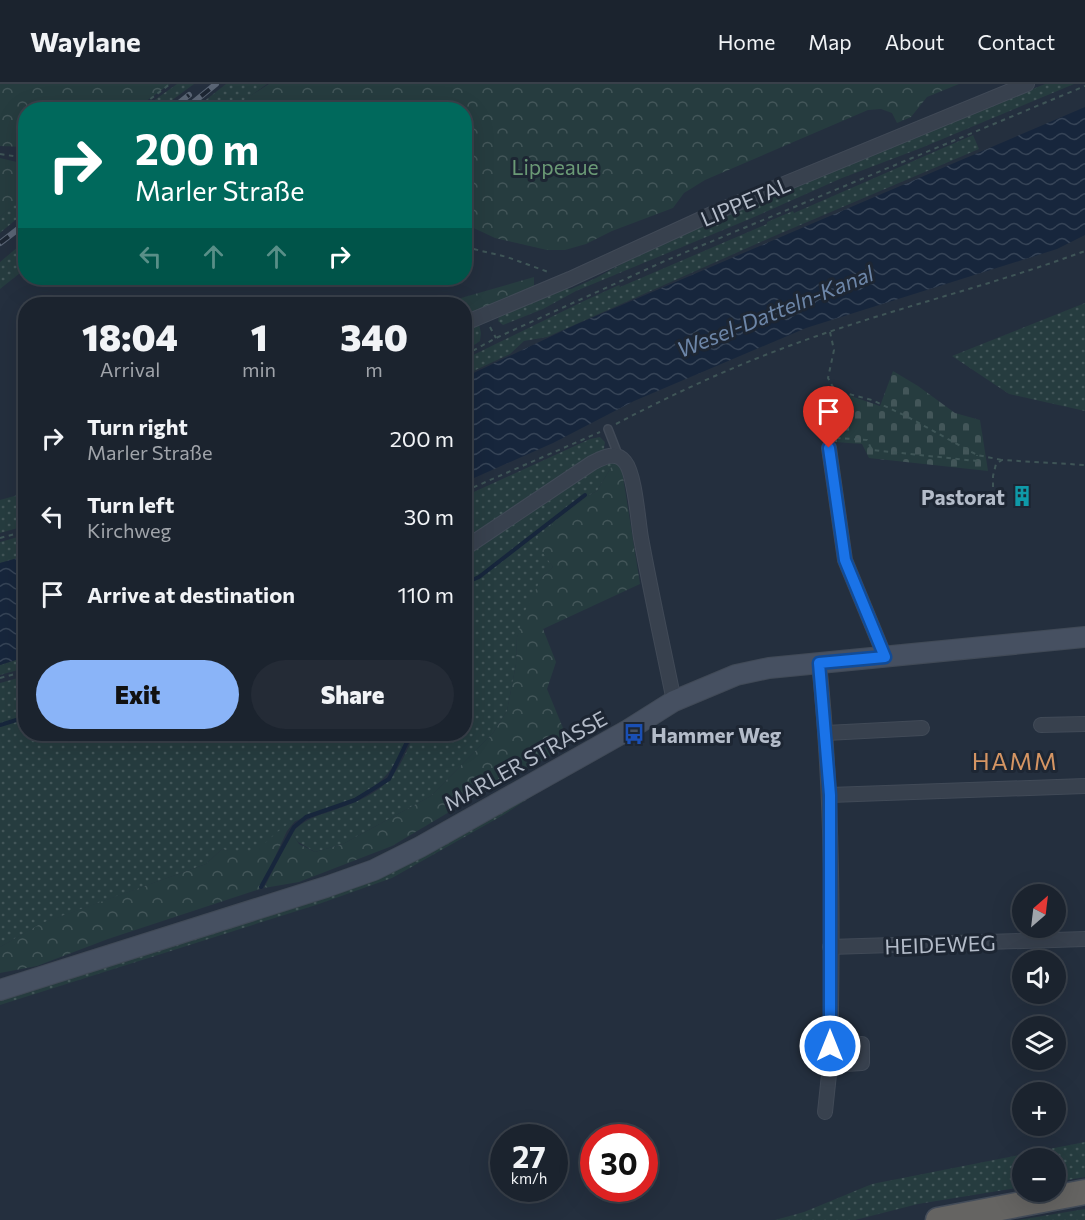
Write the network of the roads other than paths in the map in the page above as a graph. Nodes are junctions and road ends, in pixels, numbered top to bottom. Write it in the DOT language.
graph roads {
  1 [pos="1027,84"];
  2 [pos="472,320"];
  3 [pos="608,429"];
  4 [pos="829,448"];
  5 [pos="619,457"];
  6 [pos="472,543"];
  7 [pos="1085,637"];
  8 [pos="885,657"];
  9 [pos="819,663"];
  10 [pos="674,701"];
  11 [pos="1085,724"];
  12 [pos="1041,725"];
  13 [pos="922,728"];
  14 [pos="826,733"];
  15 [pos="1085,786"];
  16 [pos="830,795"];
  17 [pos="1085,939"];
  18 [pos="830,947"];
  19 [pos="0,990"];
  20 [pos="830,1046"];
  21 [pos="830,1065"];
  22 [pos="825,1112"];
  23 [pos="1085,1192"];
  24 [pos="938,1220"];
  1 -- 2 [label="street, LIPPETAL"];
  3 -- 5 [label="lane"];
  4 -- 8 [label="street"];
  5 -- 6 [label="street"];
  5 -- 10 [label="street"];
  7 -- 8 [label="main road, MARLER STRASSE"];
  8 -- 9 [label="main road, MARLER STRASSE"];
  9 -- 10 [label="main road, MARLER STRASSE"];
  9 -- 14 [label="street"];
  10 -- 19 [label="main road, MARLER STRASSE"];
  11 -- 12 [label="street"];
  13 -- 14 [label="street"];
  14 -- 16 [label="street"];
  15 -- 16 [label="street"];
  16 -- 18 [label="street"];
  17 -- 18 [label="street, HEIDEWEG"];
  18 -- 20 [label="street"];
  20 -- 21 [label="street"];
  20 -- 21 [label="street"];
  21 -- 22 [label="street"];
  23 -- 24 [label="highway"];
}
